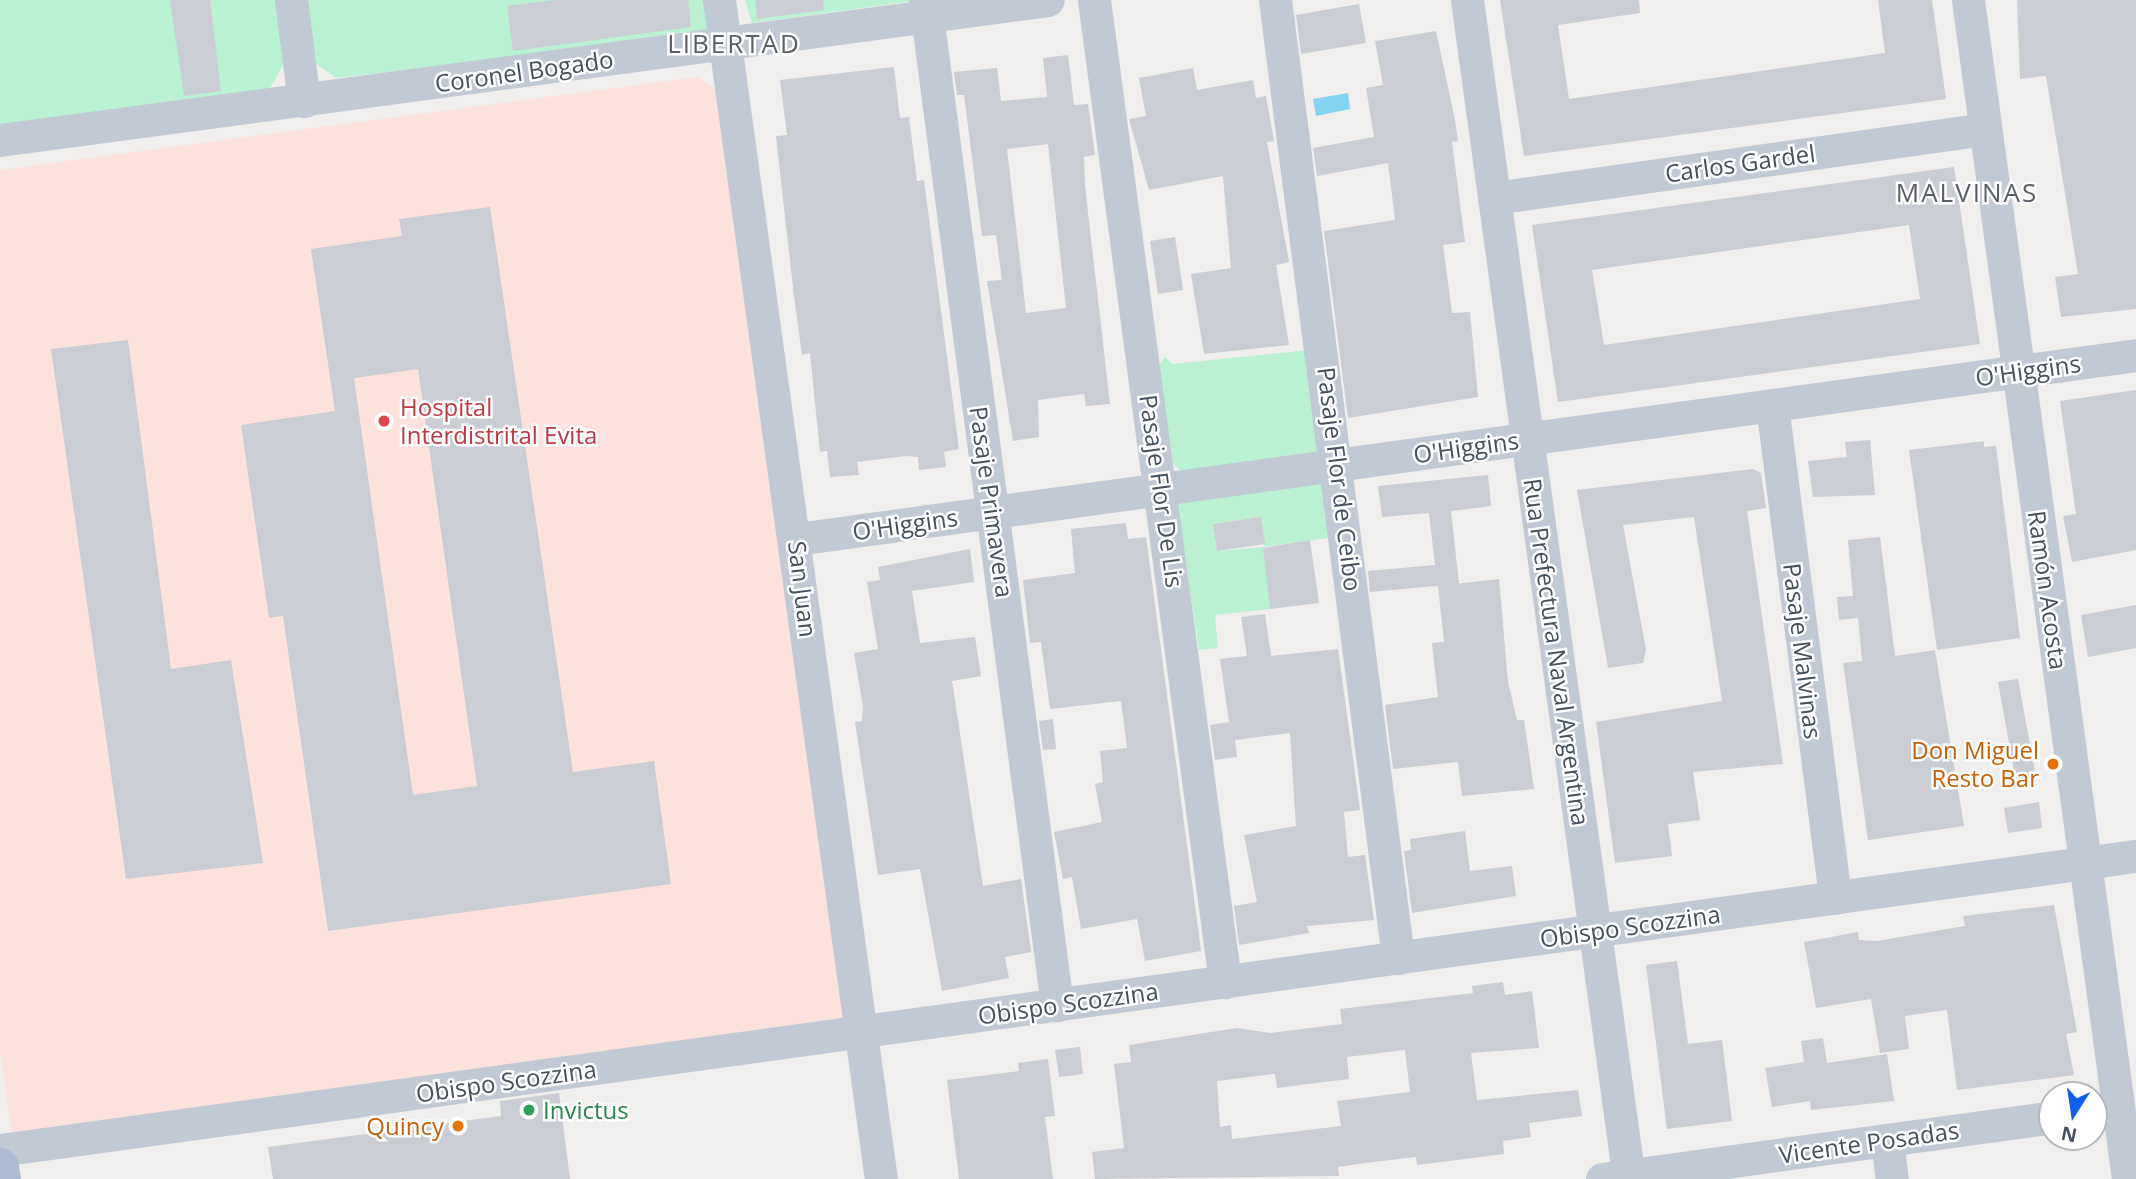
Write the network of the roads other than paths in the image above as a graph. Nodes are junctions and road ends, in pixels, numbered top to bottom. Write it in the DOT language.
graph roads {
  1 [pos="291,0"];
  2 [pos="719,0"];
  3 [pos="1048,0"];
  4 [pos="1094,0"];
  5 [pos="1275,0"];
  6 [pos="1466,0"];
  7 [pos="1968,0"];
  8 [pos="926,8"];
  9 [pos="724,43"];
  10 [pos="304,101"];
  11 [pos="1985,129"];
  12 [pos="0,140"];
  13 [pos="1494,198"];
  14 [pos="2136,355"];
  15 [pos="2018,371"];
  16 [pos="1772,405"];
  17 [pos="1527,438"];
  18 [pos="1339,464"];
  19 [pos="1162,488"];
  20 [pos="994,511"];
  21 [pos="797,539"];
  22 [pos="2136,856"];
  23 [pos="2085,863"];
  24 [pos="1835,898"];
  25 [pos="1595,931"];
  26 [pos="1398,958"];
  27 [pos="1225,982"];
  28 [pos="1057,1005"];
  29 [pos="859,1032"];
  30 [pos="2116,1108"];
  31 [pos="2038,1119"];
  32 [pos="1887,1140"];
  33 [pos="0,1150"];
  34 [pos="0,1167"];
  35 [pos="1620,1178"];
  36 [pos="2,1179"];
  37 [pos="881,1179"];
  38 [pos="1892,1179"];
  39 [pos="2128,1179"];
  1 -- 10 [label="street"];
  2 -- 9 [label="street, San Juan"];
  3 -- 8 [label="street, Coronel Bogado"];
  4 -- 19 [label="street, Pasaje Flor De Lis"];
  5 -- 18 [label="street, Pasaje Flor de Ceibo"];
  6 -- 13 [label="street, Rua Prefectura Naval Argentina"];
  7 -- 11 [label="street, Ramón Acosta"];
  8 -- 9 [label="street, Coronel Bogado"];
  8 -- 20 [label="street, Pasaje Primavera"];
  9 -- 10 [label="street, Coronel Bogado"];
  9 -- 21 [label="street, San Juan"];
  10 -- 12 [label="street, Coronel Bogado"];
  11 -- 13 [label="street, Carlos Gardel"];
  11 -- 15 [label="street, Ramón Acosta"];
  13 -- 17 [label="street, Rua Prefectura Naval Argentina"];
  14 -- 15 [label="street, O'Higgins"];
  15 -- 16 [label="street, O'Higgins"];
  15 -- 23 [label="street, Ramón Acosta"];
  16 -- 17 [label="street, O'Higgins"];
  16 -- 24 [label="street, Pasaje Malvinas"];
  17 -- 18 [label="street, O'Higgins"];
  17 -- 25 [label="street, Rua Prefectura Naval Argentina"];
  18 -- 19 [label="street, O'Higgins"];
  18 -- 26 [label="street, Pasaje Flor de Ceibo"];
  19 -- 20 [label="street, O'Higgins"];
  19 -- 27 [label="street, Pasaje Flor De Lis"];
  20 -- 21 [label="street, O'Higgins"];
  20 -- 28 [label="street, Pasaje Primavera"];
  21 -- 29 [label="street, San Juan"];
  22 -- 23 [label="street, Obispo Scozzina"];
  23 -- 24 [label="street, Obispo Scozzina"];
  23 -- 30 [label="street, Ramón Acosta"];
  24 -- 25 [label="street, Obispo Scozzina"];
  25 -- 26 [label="street, Obispo Scozzina"];
  25 -- 35 [label="street, Rua Prefectura Naval Argentina"];
  26 -- 27 [label="street, Obispo Scozzina"];
  27 -- 28 [label="street, Obispo Scozzina"];
  28 -- 29 [label="street, Obispo Scozzina"];
  29 -- 33 [label="street, Obispo Scozzina"];
  29 -- 37 [label="street, San Juan"];
  30 -- 39 [label="street, Ramón Acosta"];
  31 -- 32 [label="street, Vicente Posadas"];
  32 -- 35 [label="street, Vicente Posadas"];
  32 -- 38 [label="street"];
  34 -- 36 [label="main road"];
}
